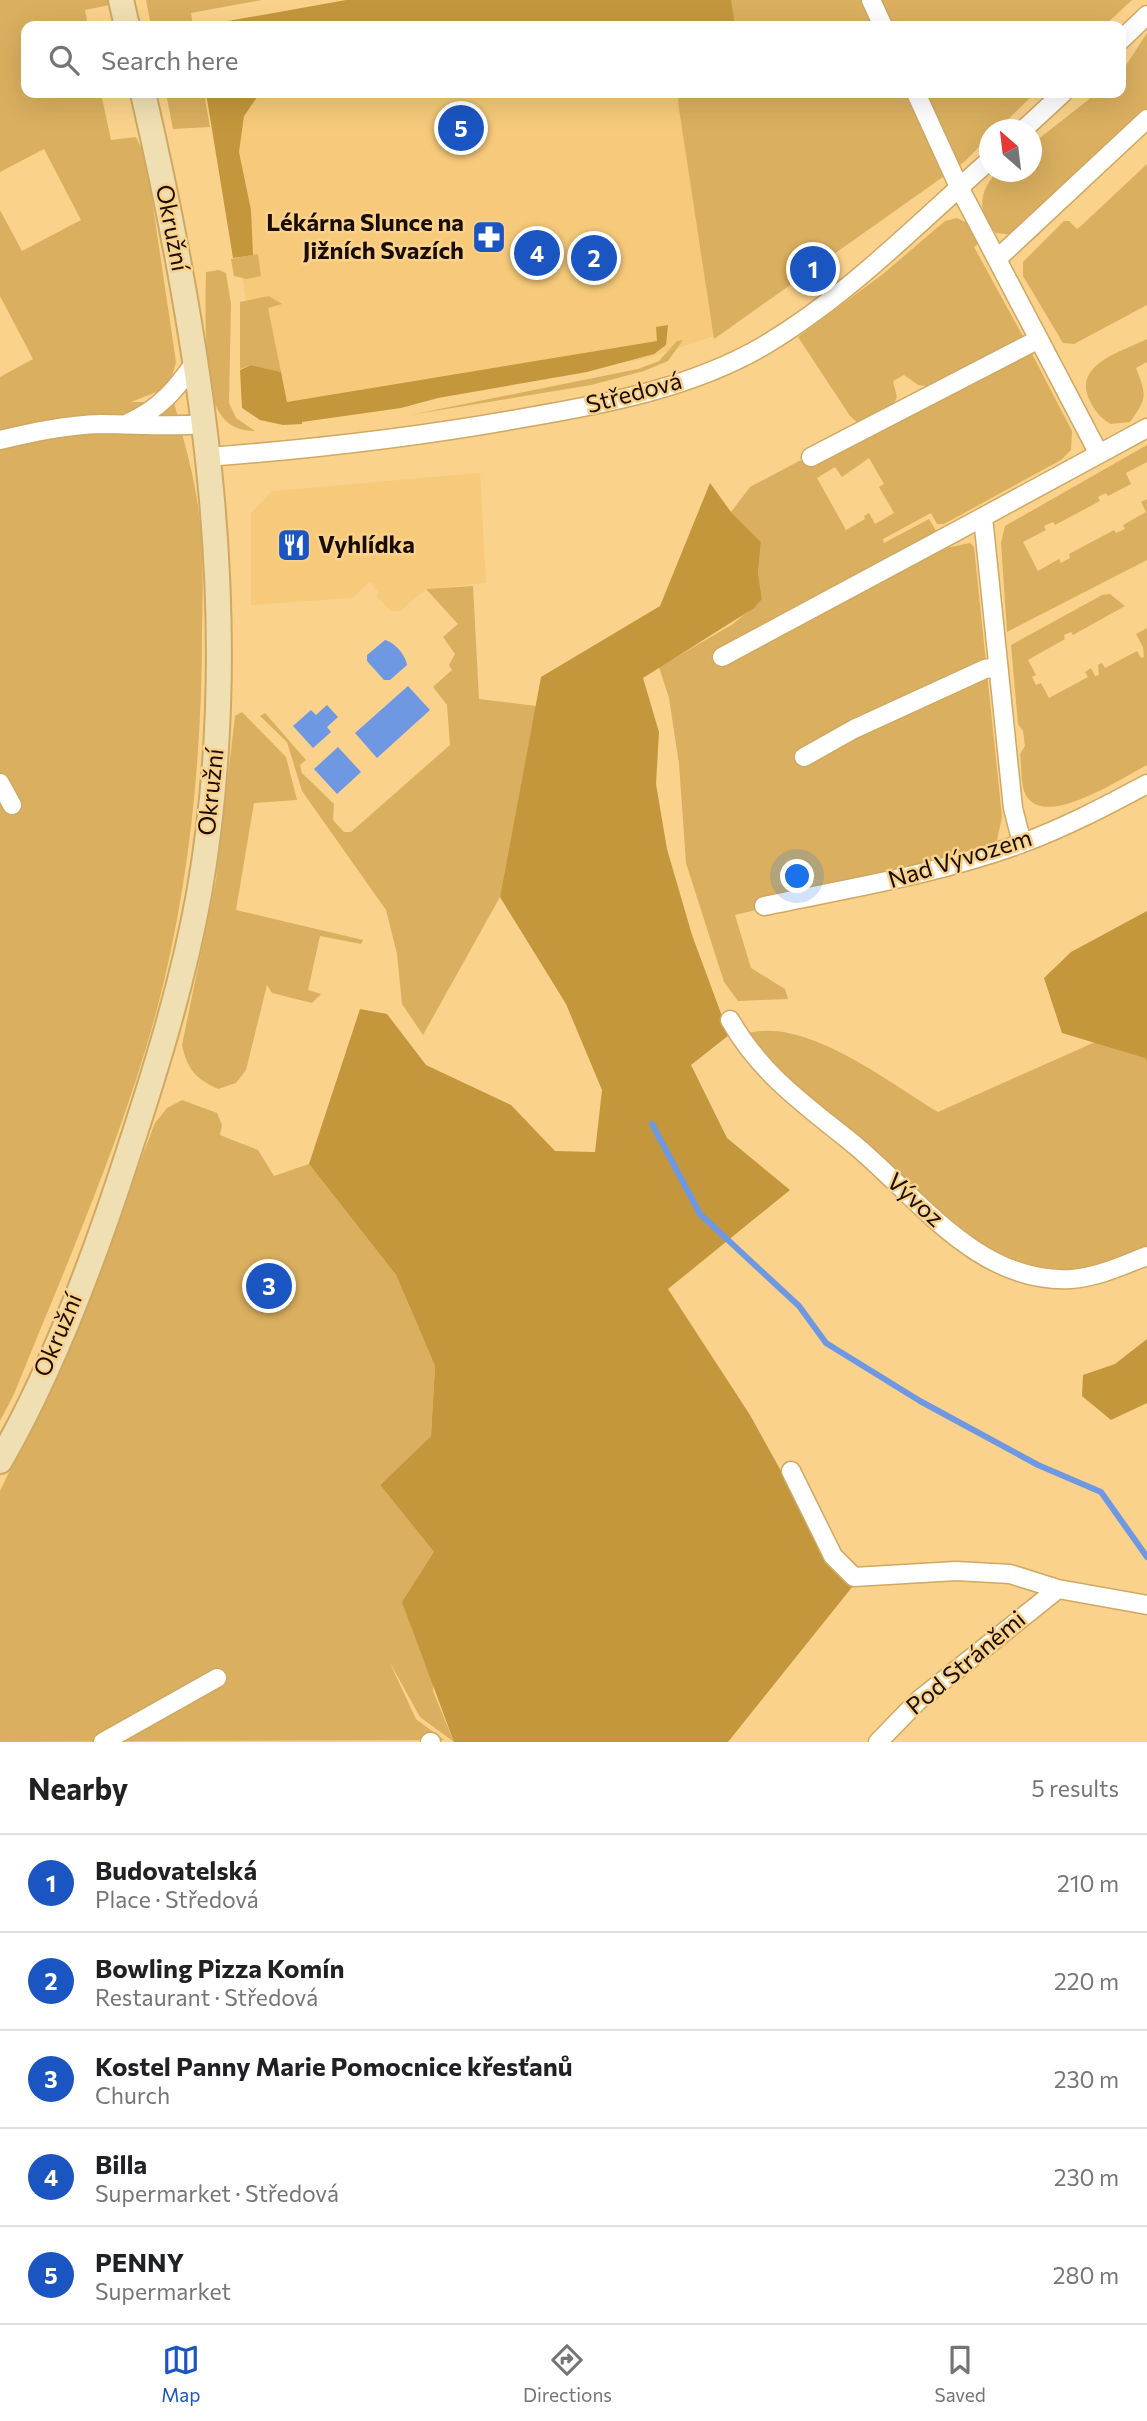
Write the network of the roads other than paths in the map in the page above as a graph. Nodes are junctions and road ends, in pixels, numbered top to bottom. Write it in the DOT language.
graph roads {
  1 [pos="121,0"];
  2 [pos="871,0"];
  3 [pos="1147,15"];
  4 [pos="126,21"];
  5 [pos="881,21"];
  6 [pos="1126,35"];
  7 [pos="144,98"];
  8 [pos="918,98"];
  9 [pos="1058,98"];
  10 [pos="1035,119"];
  11 [pos="1147,119"];
  12 [pos="979,169"];
  13 [pos="959,187"];
  14 [pos="997,259"];
  15 [pos="1039,339"];
  16 [pos="196,361"];
  17 [pos="126,424"];
  18 [pos="204,424"];
  19 [pos="1147,428"];
  20 [pos="0,440"];
  21 [pos="1098,454"];
  22 [pos="207,457"];
  23 [pos="811,457"];
  24 [pos="983,517"];
  25 [pos="722,657"];
  26 [pos="997,667"];
  27 [pos="804,757"];
  28 [pos="0,783"];
  29 [pos="1147,784"];
  30 [pos="12,805"];
  31 [pos="1022,843"];
  32 [pos="764,906"];
  33 [pos="730,1020"];
  34 [pos="1147,1256"];
  35 [pos="0,1461"];
  36 [pos="791,1471"];
  37 [pos="1058,1588"];
  38 [pos="1147,1605"];
  39 [pos="217,1678"];
  40 [pos="103,1742"];
  41 [pos="878,1742"];
  1 -- 4 [label="street"];
  2 -- 5 [label="street"];
  3 -- 6 [label="street"];
  7 -- 16 [label="street, Okružní"];
  8 -- 13 [label="street"];
  9 -- 10 [label="street"];
  11 -- 14 [label="street"];
  12 -- 13 [label="street, Středová"];
  13 -- 14 [label="street"];
  13 -- 22 [label="street, Středová"];
  14 -- 15 [label="street"];
  15 -- 21 [label="street"];
  15 -- 23 [label="street"];
  16 -- 17 [label="street"];
  16 -- 18 [label="street, Okružní"];
  17 -- 18 [label="street"];
  17 -- 20 [label="street"];
  18 -- 22 [label="street, Okružní"];
  19 -- 21 [label="street"];
  21 -- 24 [label="street"];
  22 -- 35 [label="street, Okružní"];
  24 -- 25 [label="street"];
  24 -- 26 [label="street"];
  26 -- 27 [label="street"];
  26 -- 31 [label="street"];
  28 -- 30 [label="street"];
  29 -- 31 [label="street, Nad Vývozem"];
  31 -- 32 [label="street, Nad Vývozem"];
  33 -- 34 [label="street, Vývoz"];
  36 -- 37 [label="street, Pod Stráněmi"];
  37 -- 38 [label="street, Pod Stráněmi"];
  37 -- 41 [label="street, Pod Stráněmi"];
  39 -- 40 [label="street"];
}
